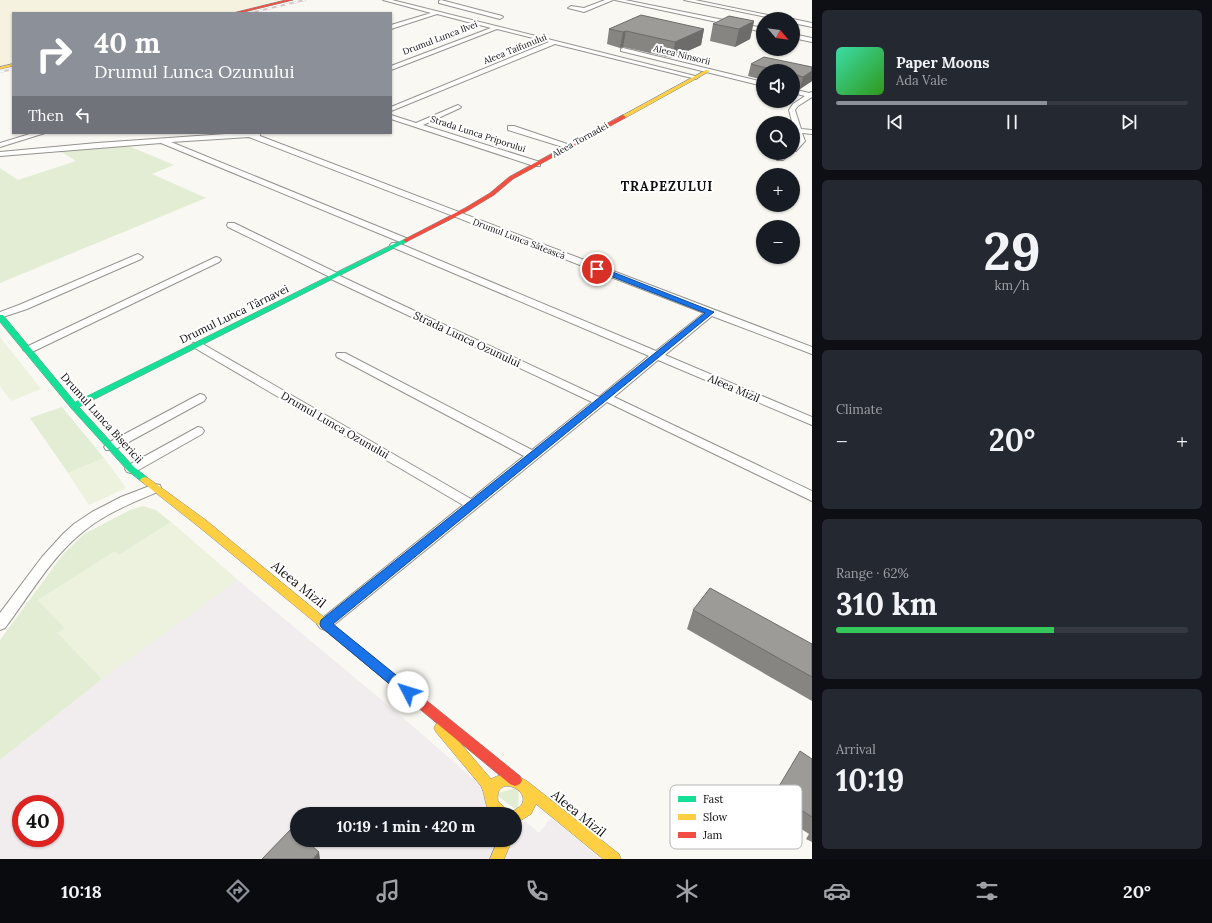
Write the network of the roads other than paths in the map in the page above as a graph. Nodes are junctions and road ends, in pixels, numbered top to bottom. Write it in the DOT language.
graph roads {
  1 [pos="291,0"];
  2 [pos="386,0"];
  3 [pos="449,0"];
  4 [pos="610,0"];
  5 [pos="618,0"];
  6 [pos="687,0"];
  7 [pos="441,2"];
  8 [pos="434,4"];
  9 [pos="426,5"];
  10 [pos="417,8"];
  11 [pos="571,8"];
  12 [pos="239,12"];
  13 [pos="436,13"];
  14 [pos="756,14"];
  15 [pos="500,16"];
  16 [pos="800,22"];
  17 [pos="812,25"];
  18 [pos="392,27"];
  19 [pos="496,28"];
  20 [pos="756,29"];
  21 [pos="800,37"];
  22 [pos="812,40"];
  23 [pos="554,42"];
  24 [pos="618,49"];
  25 [pos="12,65"];
  26 [pos="0,68"];
  27 [pos="392,68"];
  28 [pos="708,71"];
  29 [pos="696,77"];
  30 [pos="756,82"];
  31 [pos="800,93"];
  32 [pos="811,95"];
  33 [pos="800,101"];
  34 [pos="800,102"];
  35 [pos="812,105"];
  36 [pos="458,107"];
  37 [pos="392,109"];
  38 [pos="392,117"];
  39 [pos="415,124"];
  40 [pos="392,125"];
  41 [pos="511,128"];
  42 [pos="800,131"];
  43 [pos="812,132"];
  44 [pos="38,134"];
  45 [pos="168,134"];
  46 [pos="249,134"];
  47 [pos="158,141"];
  48 [pos="0,145"];
  49 [pos="569,146"];
  50 [pos="0,154"];
  51 [pos="537,164"];
  52 [pos="456,214"];
  53 [pos="231,225"];
  54 [pos="399,243"];
  55 [pos="138,257"];
  56 [pos="216,260"];
  57 [pos="335,276"];
  58 [pos="711,312"];
  59 [pos="0,316"];
  60 [pos="197,345"];
  61 [pos="28,350"];
  62 [pos="812,351"];
  63 [pos="341,355"];
  64 [pos="657,356"];
  65 [pos="200,398"];
  66 [pos="603,400"];
  67 [pos="74,406"];
  68 [pos="812,421"];
  69 [pos="198,431"];
  70 [pos="110,447"];
  71 [pos="533,456"];
  72 [pos="131,469"];
  73 [pos="155,488"];
  74 [pos="812,496"];
  75 [pos="472,505"];
  76 [pos="203,524"];
  77 [pos="0,624"];
  78 [pos="325,624"];
  79 [pos="432,712"];
  80 [pos="515,780"];
  81 [pos="528,790"];
  82 [pos="491,793"];
  83 [pos="494,807"];
  84 [pos="522,814"];
  85 [pos="502,847"];
  86 [pos="497,859"];
  87 [pos="614,859"];
  1 -- 12 [label="street"];
  2 -- 10 [label="street"];
  3 -- 7 [label="street"];
  4 -- 11 [label="street"];
  5 -- 20 [label="street"];
  6 -- 14 [label="street"];
  7 -- 8 [label="street"];
  7 -- 15 [label="street"];
  9 -- 10 [label="street"];
  10 -- 13 [label="street"];
  13 -- 18 [label="street"];
  13 -- 19 [label="street"];
  16 -- 17 [label="street"];
  19 -- 23 [label="street"];
  19 -- 27 [label="street, Drumul Lunca Ilvei"];
  21 -- 22 [label="street"];
  23 -- 29 [label="street, Aleea Taifunului"];
  23 -- 37 [label="street, Aleea Taifunului"];
  24 -- 28 [label="street, Aleea Ninsorii"];
  25 -- 26 [label="street"];
  28 -- 29 [label="street, Aleea Tornadei"];
  28 -- 30 [label="street, Aleea Ninsorii"];
  29 -- 49 [label="street, Aleea Tornadei"];
  31 -- 32 [label="street"];
  32 -- 33 [label="street"];
  34 -- 35 [label="street"];
  36 -- 39 [label="street"];
  38 -- 39 [label="street"];
  39 -- 40 [label="street"];
  39 -- 51 [label="street, Strada Lunca Priporului"];
  41 -- 49 [label="street"];
  42 -- 43 [label="street"];
  44 -- 48 [label="street"];
  45 -- 47 [label="street"];
  46 -- 47 [label="street"];
  46 -- 52 [label="street, Drumul Lunca Sătească"];
  47 -- 50 [label="street"];
  47 -- 54 [label="street"];
  49 -- 51 [label="street, Aleea Tornadei"];
  51 -- 52 [label="street, Aleea Tornadei"];
  52 -- 54 [label="street, Drumul Lunca Târnavei"];
  52 -- 58 [label="street, Drumul Lunca Sătească"];
  53 -- 57 [label="street, Strada Lunca Ozunului"];
  54 -- 57 [label="street, Drumul Lunca Târnavei"];
  54 -- 64 [label="street"];
  55 -- 59 [label="street, Drumul Lunca Bisericii"];
  56 -- 61 [label="street"];
  57 -- 60 [label="street, Drumul Lunca Târnavei"];
  57 -- 66 [label="street, Strada Lunca Ozunului"];
  58 -- 62 [label="street, Drumul Lunca Sătească"];
  58 -- 64 [label="street"];
  59 -- 61 [label="street, Drumul Lunca Bisericii"];
  60 -- 67 [label="street, Drumul Lunca Târnavei"];
  60 -- 75 [label="street, Drumul Lunca Ozunului"];
  61 -- 67 [label="street, Drumul Lunca Bisericii"];
  63 -- 71 [label="street"];
  64 -- 66 [label="street"];
  64 -- 68 [label="street, Aleea Mizil"];
  65 -- 70 [label="street"];
  66 -- 71 [label="street"];
  66 -- 74 [label="street, Strada Lunca Ozunului"];
  67 -- 70 [label="street, Drumul Lunca Bisericii"];
  69 -- 72 [label="street"];
  70 -- 72 [label="street, Drumul Lunca Bisericii"];
  71 -- 75 [label="street"];
  72 -- 73 [label="street, Drumul Lunca Bisericii"];
  73 -- 76 [label="street, Drumul Lunca Bisericii"];
  73 -- 77 [label="street"];
  75 -- 78 [label="street"];
  76 -- 78 [label="street, Aleea Mizil"];
  78 -- 79 [label="street, Aleea Mizil"];
  79 -- 80 [label="street, Aleea Mizil"];
  79 -- 82 [label="street"];
  80 -- 81 [label="street, Aleea Mizil"];
  80 -- 82 [label="street"];
  81 -- 84 [label="street"];
  81 -- 87 [label="street, Aleea Mizil"];
  82 -- 83 [label="street"];
  85 -- 86 [label="street"];
}
